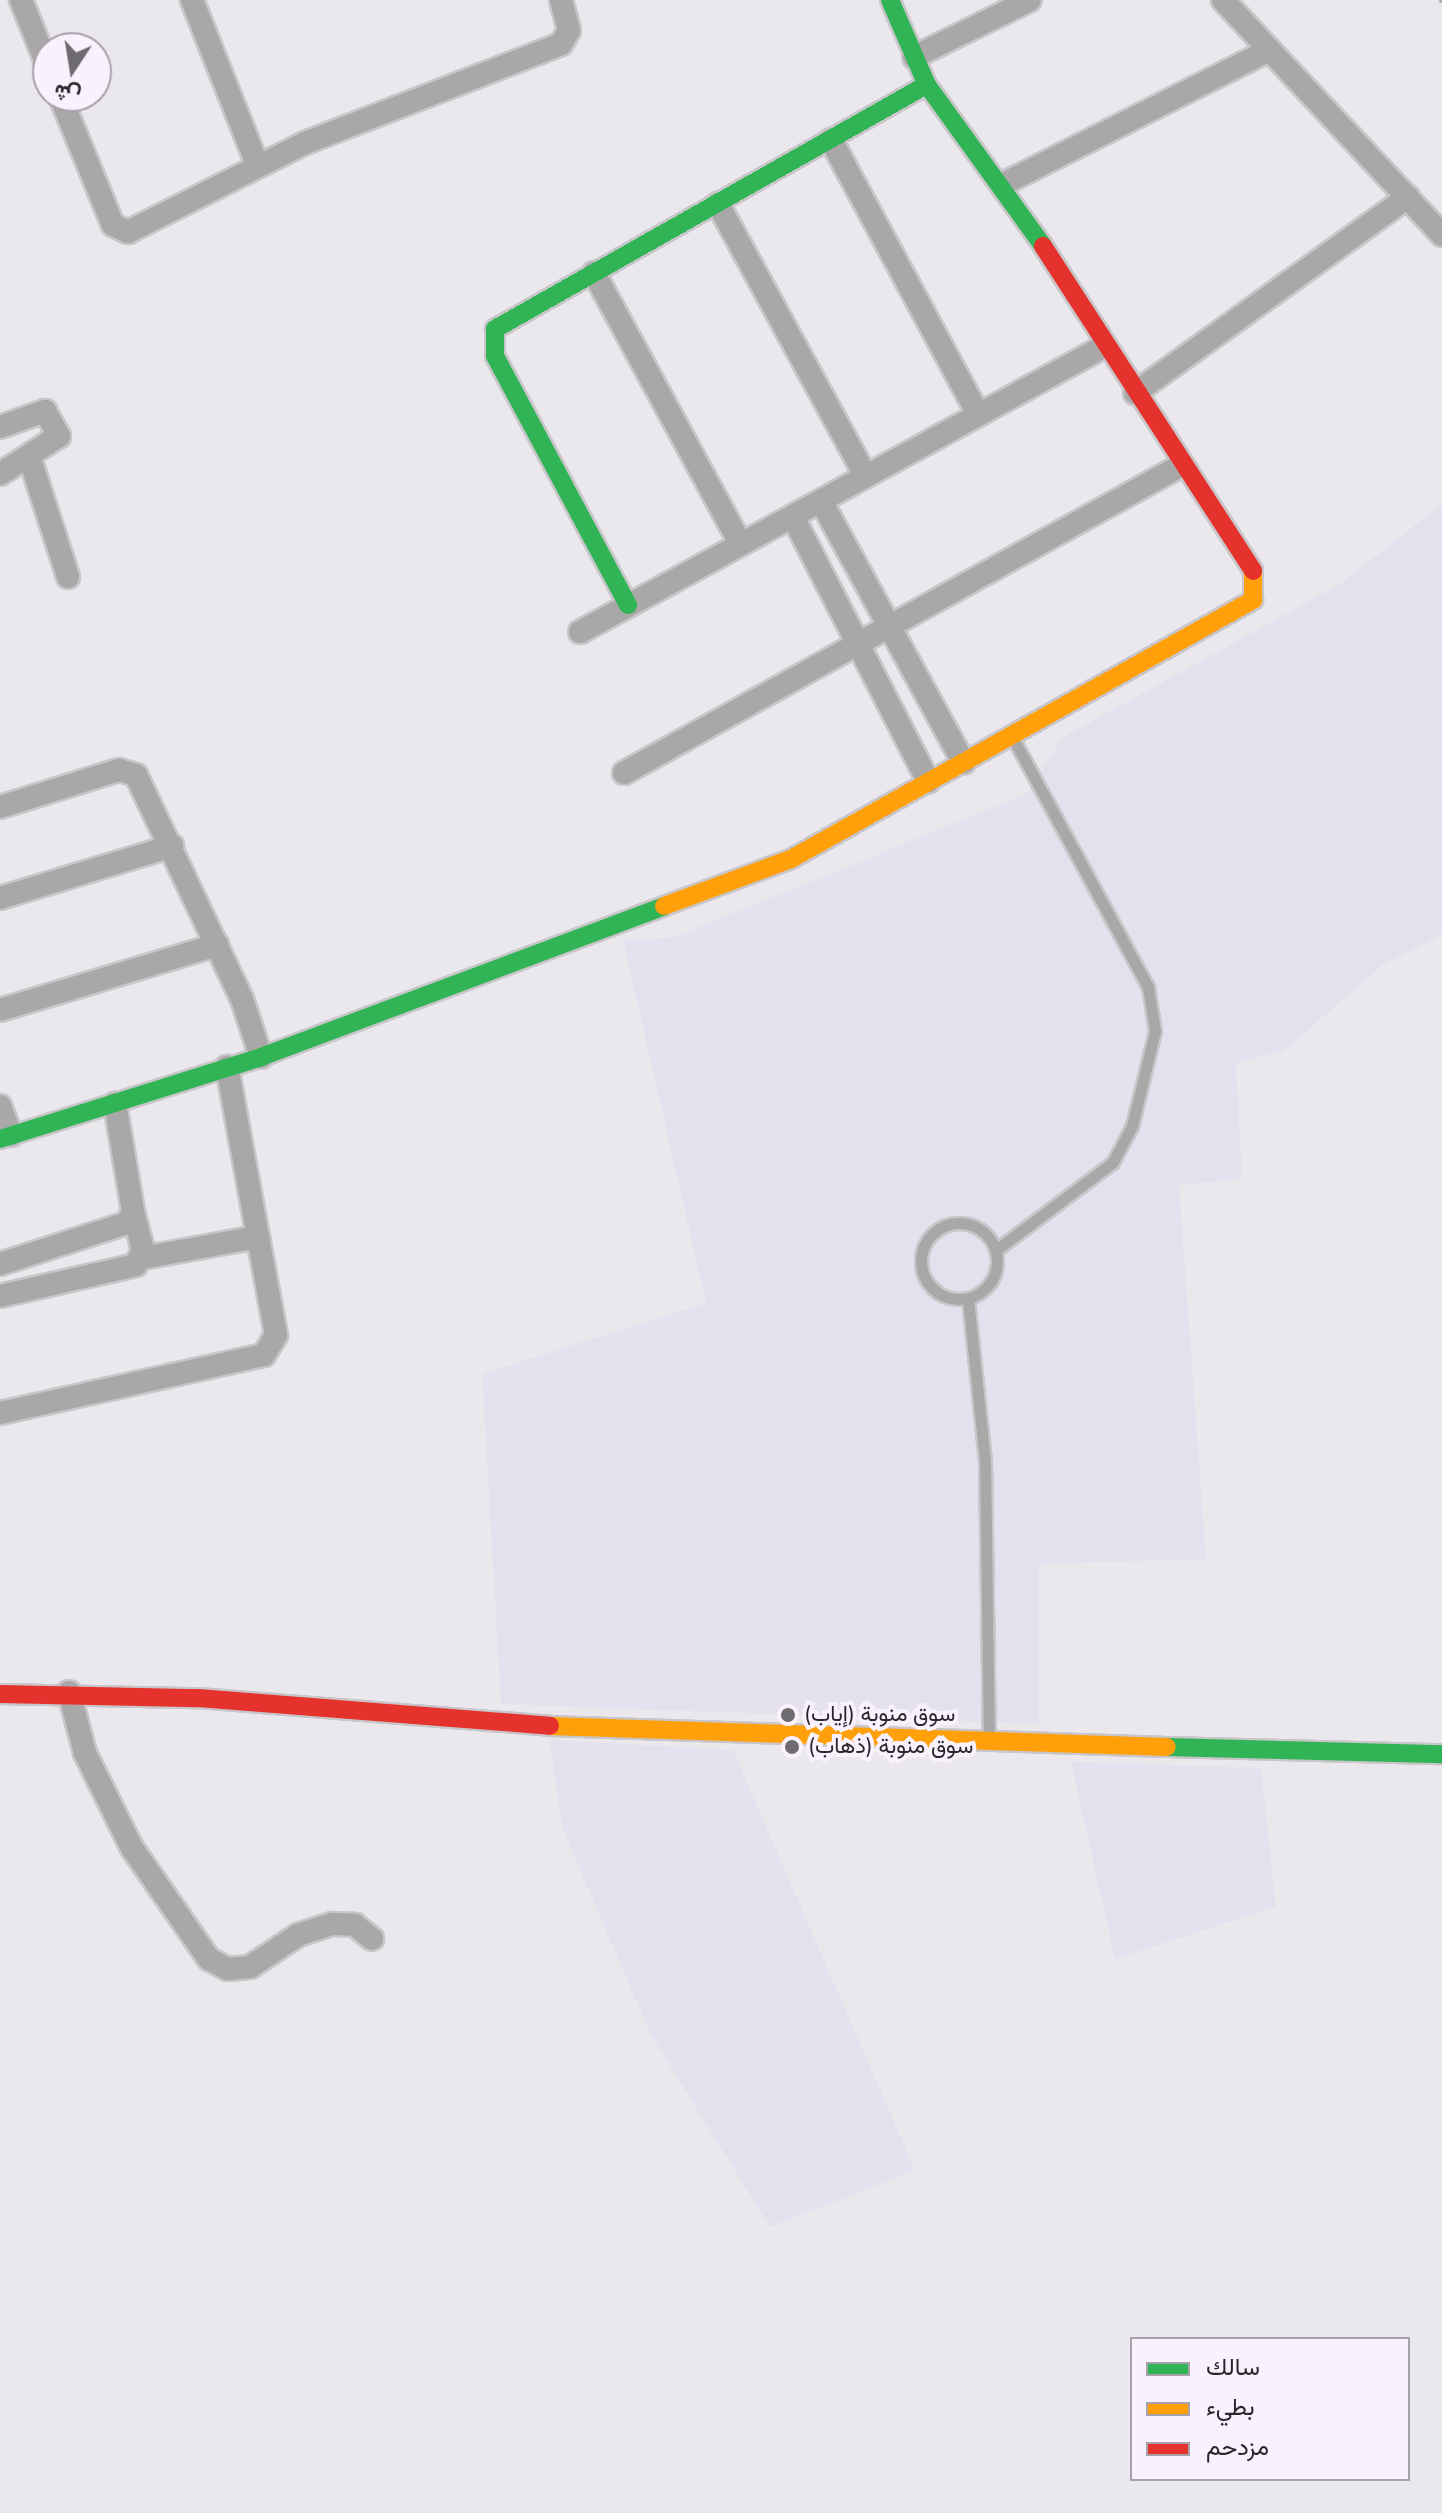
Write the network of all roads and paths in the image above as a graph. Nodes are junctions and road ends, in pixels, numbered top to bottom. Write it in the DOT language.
graph roads {
  1 [pos="21,0"];
  2 [pos="192,0"];
  3 [pos="561,0"];
  4 [pos="890,0"];
  5 [pos="1030,0"];
  6 [pos="1223,0"];
  7 [pos="34,32"];
  8 [pos="1267,51"];
  9 [pos="914,57"];
  10 [pos="927,85"];
  11 [pos="67,112"];
  12 [pos="831,140"];
  13 [pos="257,164"];
  14 [pos="1003,184"];
  15 [pos="1408,197"];
  16 [pos="718,204"];
  17 [pos="1442,235"];
  18 [pos="594,273"];
  19 [pos="1103,347"];
  20 [pos="1135,393"];
  21 [pos="978,414"];
  22 [pos="0,427"];
  23 [pos="30,459"];
  24 [pos="1180,466"];
  25 [pos="864,473"];
  26 [pos="0,474"];
  27 [pos="821,501"];
  28 [pos="793,517"];
  29 [pos="740,543"];
  30 [pos="68,577"];
  31 [pos="628,605"];
  32 [pos="888,627"];
  33 [pos="580,632"];
  34 [pos="859,641"];
  35 [pos="1012,736"];
  36 [pos="964,763"];
  37 [pos="624,773"];
  38 [pos="928,781"];
  39 [pos="0,807"];
  40 [pos="172,846"];
  41 [pos="0,898"];
  42 [pos="217,945"];
  43 [pos="0,1010"];
  44 [pos="261,1057"];
  45 [pos="227,1067"];
  46 [pos="115,1103"];
  47 [pos="0,1106"];
  48 [pos="5,1137"];
  49 [pos="133,1211"];
  50 [pos="258,1237"];
  51 [pos="996,1250"];
  52 [pos="142,1258"];
  53 [pos="0,1264"];
  54 [pos="0,1296"];
  55 [pos="968,1299"];
  56 [pos="0,1413"];
  57 [pos="69,1692"];
  58 [pos="0,1693"];
  59 [pos="989,1741"];
  60 [pos="1442,1754"];
  61 [pos="372,1939"];
  1 -- 7 [label="street"];
  2 -- 13 [label="street"];
  3 -- 13 [label="street"];
  4 -- 9 [label="street"];
  5 -- 9 [label="street"];
  6 -- 8 [label="street"];
  8 -- 14 [label="street"];
  8 -- 15 [label="street"];
  9 -- 10 [label="street"];
  10 -- 12 [label="street"];
  10 -- 14 [label="street"];
  11 -- 13 [label="street"];
  12 -- 16 [label="street"];
  12 -- 21 [label="street"];
  14 -- 19 [label="street"];
  15 -- 17 [label="street"];
  15 -- 20 [label="street"];
  16 -- 18 [label="street"];
  16 -- 25 [label="street"];
  18 -- 29 [label="street"];
  18 -- 31 [label="street"];
  19 -- 20 [label="street"];
  19 -- 21 [label="street"];
  20 -- 24 [label="street"];
  21 -- 25 [label="street"];
  22 -- 23 [label="street"];
  23 -- 26 [label="street"];
  23 -- 30 [label="street"];
  24 -- 32 [label="street"];
  24 -- 35 [label="street"];
  25 -- 27 [label="street"];
  27 -- 28 [label="street"];
  27 -- 32 [label="street"];
  28 -- 29 [label="street"];
  28 -- 34 [label="street"];
  29 -- 31 [label="street"];
  31 -- 33 [label="street"];
  32 -- 34 [label="street"];
  32 -- 36 [label="street"];
  34 -- 37 [label="street"];
  34 -- 38 [label="street"];
  35 -- 36 [label="street"];
  35 -- 51 [label="lane"];
  36 -- 38 [label="street"];
  38 -- 44 [label="street"];
  39 -- 40 [label="street"];
  40 -- 41 [label="street"];
  40 -- 42 [label="street"];
  42 -- 43 [label="street"];
  42 -- 44 [label="street"];
  44 -- 45 [label="street"];
  45 -- 46 [label="street"];
  45 -- 50 [label="street"];
  46 -- 48 [label="street"];
  46 -- 49 [label="street"];
  47 -- 48 [label="street"];
  49 -- 52 [label="street"];
  49 -- 53 [label="street"];
  50 -- 52 [label="street"];
  50 -- 56 [label="street"];
  51 -- 55 [label="lane"];
  51 -- 55 [label="lane"];
  52 -- 54 [label="street"];
  55 -- 59 [label="lane"];
  57 -- 58 [label="street"];
  57 -- 59 [label="street"];
  57 -- 61 [label="street"];
  59 -- 60 [label="street"];
}
